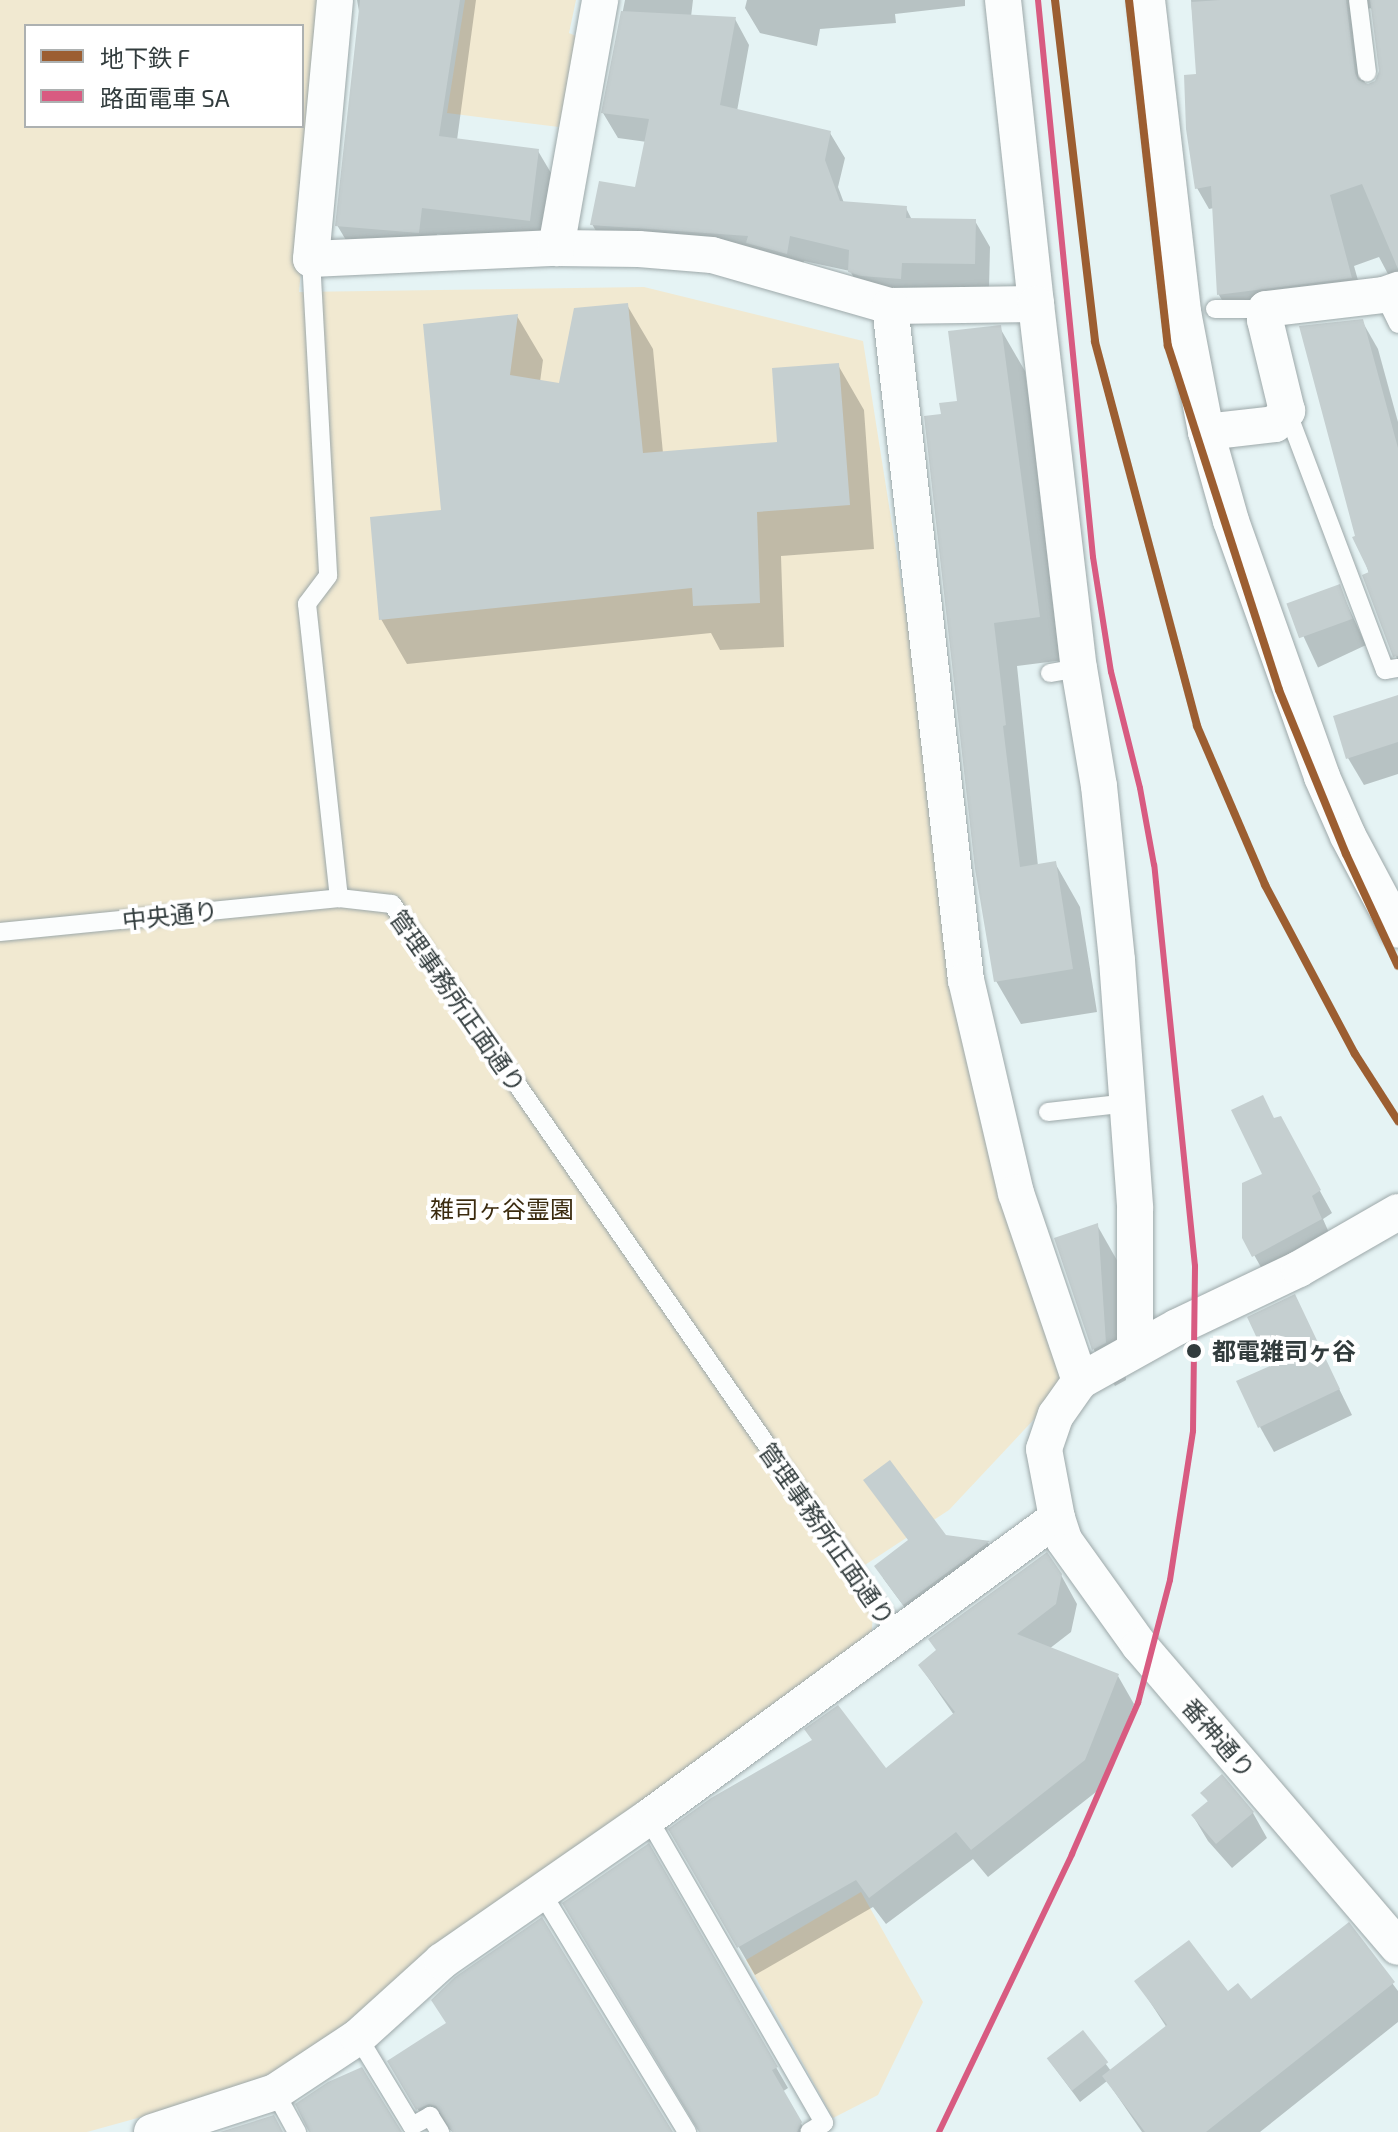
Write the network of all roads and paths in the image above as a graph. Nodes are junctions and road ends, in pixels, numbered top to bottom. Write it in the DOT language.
graph roads {
  1 [pos="335,0"];
  2 [pos="600,0"];
  3 [pos="1003,0"];
  4 [pos="1147,0"];
  5 [pos="1358,0"];
  6 [pos="1367,72"];
  7 [pos="556,248"];
  8 [pos="311,259"];
  9 [pos="1393,303"];
  10 [pos="1036,304"];
  11 [pos="890,306"];
  12 [pos="1215,309"];
  13 [pos="1266,309"];
  14 [pos="1287,411"];
  15 [pos="1206,432"];
  16 [pos="1398,668"];
  17 [pos="339,898"];
  18 [pos="1398,930"];
  19 [pos="0,932"];
  20 [pos="1128,1103"];
  21 [pos="1048,1112"];
  22 [pos="1398,1212"];
  23 [pos="1135,1349"];
  24 [pos="1080,1381"];
  25 [pos="1057,1518"];
  26 [pos="897,1633"];
  27 [pos="648,1818"];
  28 [pos="540,1890"];
  29 [pos="1398,1947"];
  30 [pos="358,2037"];
  31 [pos="275,2092"];
  32 [pos="152,2132"];
  33 [pos="297,2132"];
  34 [pos="440,2132"];
  35 [pos="687,2132"];
  36 [pos="809,2132"];
  1 -- 8 [label="street"];
  2 -- 7 [label="street"];
  3 -- 10 [label="street"];
  4 -- 15 [label="street"];
  5 -- 6 [label="lane"];
  7 -- 8 [label="street"];
  7 -- 11 [label="street"];
  8 -- 17 [label="lane"];
  9 -- 13 [label="street"];
  10 -- 11 [label="street"];
  10 -- 20 [label="street"];
  11 -- 24 [label="street"];
  12 -- 13 [label="lane"];
  13 -- 14 [label="street"];
  14 -- 15 [label="street"];
  14 -- 16 [label="lane"];
  15 -- 18 [label="street"];
  17 -- 19 [label="lane, 中央通り"];
  17 -- 26 [label="lane, 管理事務所正面通り"];
  20 -- 21 [label="lane"];
  20 -- 23 [label="street"];
  22 -- 23 [label="street"];
  23 -- 24 [label="street"];
  24 -- 25 [label="street, 番神通り"];
  25 -- 26 [label="street"];
  25 -- 29 [label="street, 番神通り"];
  26 -- 27 [label="street"];
  27 -- 28 [label="street"];
  27 -- 36 [label="lane"];
  28 -- 30 [label="street"];
  28 -- 35 [label="lane"];
  30 -- 31 [label="street"];
  30 -- 34 [label="lane"];
  31 -- 32 [label="street"];
  31 -- 33 [label="lane"];
}
